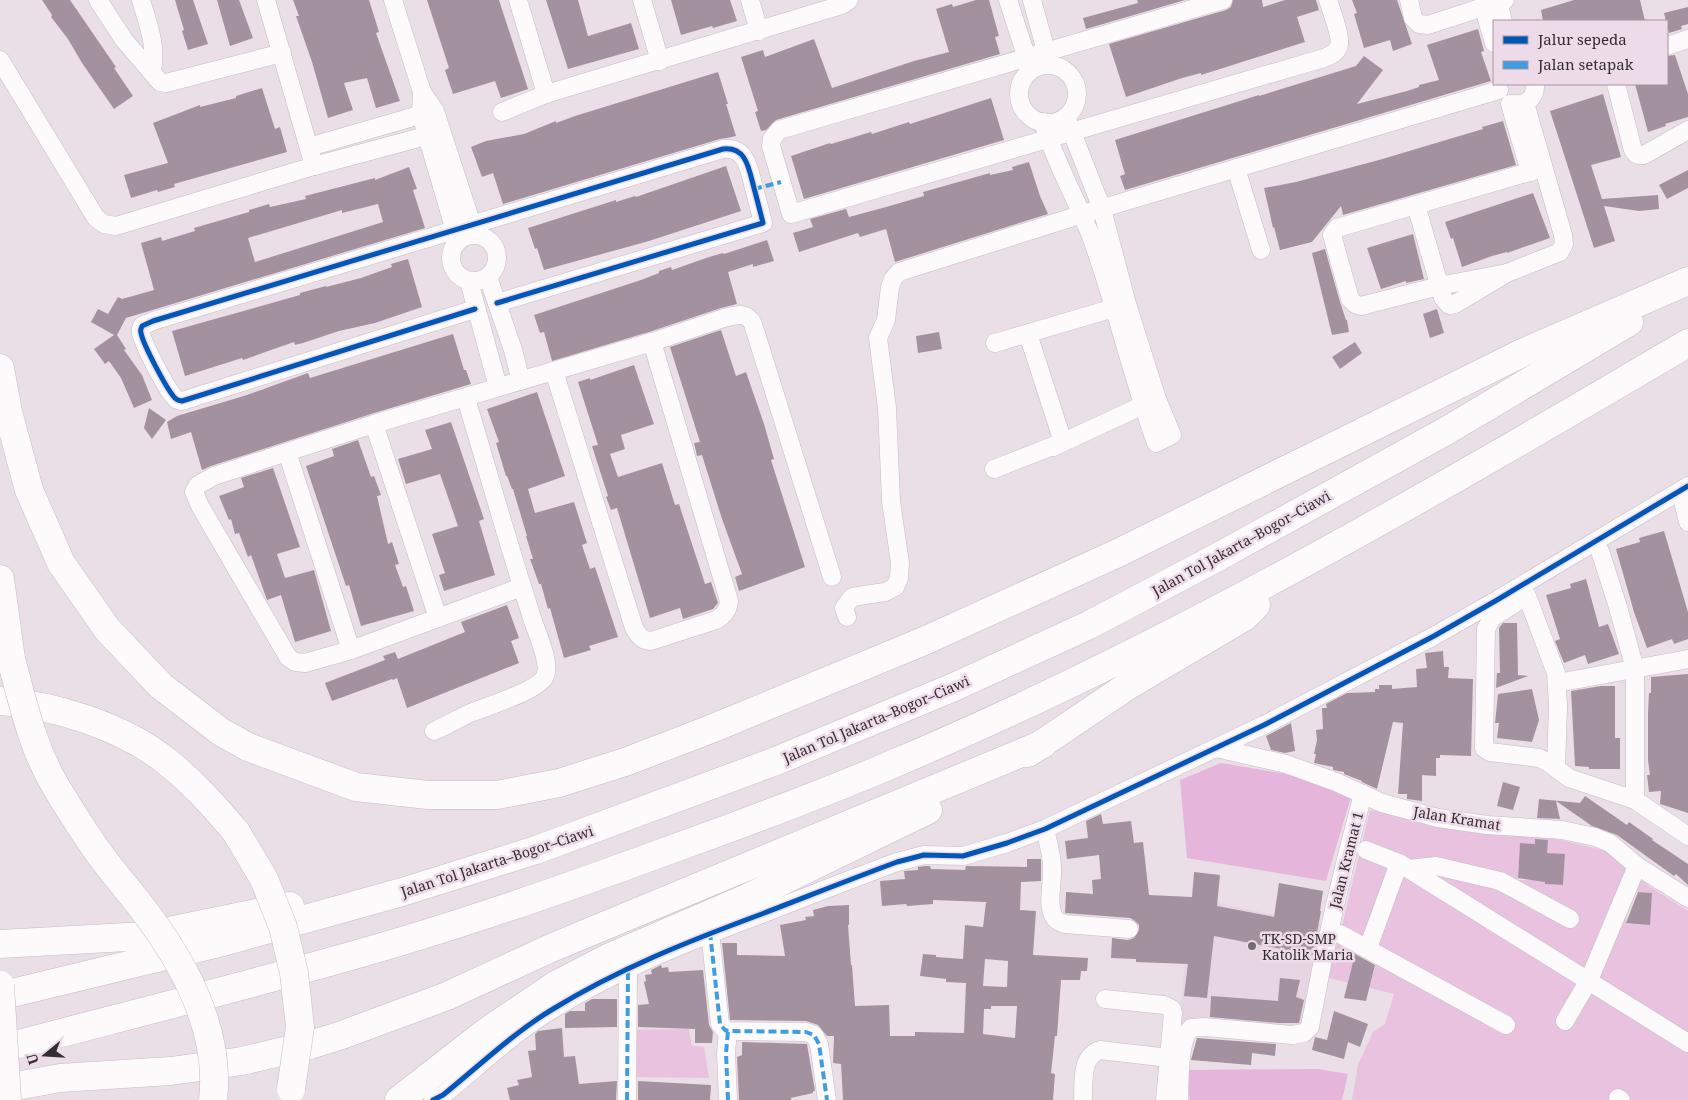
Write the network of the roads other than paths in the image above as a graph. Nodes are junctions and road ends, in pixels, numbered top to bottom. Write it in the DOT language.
graph roads {
  1 [pos="98,0"];
  2 [pos="141,0"];
  3 [pos="266,0"];
  4 [pos="394,0"];
  5 [pos="518,0"];
  6 [pos="642,0"];
  7 [pos="750,0"];
  8 [pos="849,0"];
  9 [pos="1008,0"];
  10 [pos="1032,0"];
  11 [pos="1223,0"];
  12 [pos="1328,0"];
  13 [pos="1409,0"];
  14 [pos="1493,2"];
  15 [pos="1493,20"];
  16 [pos="1502,20"];
  17 [pos="759,30"];
  18 [pos="1687,44"];
  19 [pos="1668,46"];
  20 [pos="282,53"];
  21 [pos="1048,58"];
  22 [pos="0,60"];
  23 [pos="660,61"];
  24 [pos="1028,64"];
  25 [pos="152,71"];
  26 [pos="1537,85"];
  27 [pos="1616,85"];
  28 [pos="1499,87"];
  29 [pos="546,94"];
  30 [pos="1518,103"];
  31 [pos="502,112"];
  32 [pos="428,113"];
  33 [pos="1068,125"];
  34 [pos="1688,130"];
  35 [pos="1045,131"];
  36 [pos="435,134"];
  37 [pos="309,148"];
  38 [pos="314,166"];
  39 [pos="1236,168"];
  40 [pos="1536,170"];
  41 [pos="1416,205"];
  42 [pos="1102,209"];
  43 [pos="1082,214"];
  44 [pos="473,230"];
  45 [pos="456,235"];
  46 [pos="1261,250"];
  47 [pos="488,277"];
  48 [pos="469,281"];
  49 [pos="1688,281"];
  50 [pos="1439,286"];
  51 [pos="1688,287"];
  52 [pos="497,303"];
  53 [pos="1120,306"];
  54 [pos="475,309"];
  55 [pos="1028,334"];
  56 [pos="652,342"];
  57 [pos="1688,342"];
  58 [pos="995,343"];
  59 [pos="0,368"];
  60 [pos="554,371"];
  61 [pos="521,381"];
  62 [pos="498,388"];
  63 [pos="466,398"];
  64 [pos="374,424"];
  65 [pos="1063,442"];
  66 [pos="287,452"];
  67 [pos="995,472"];
  68 [pos="1686,495"];
  69 [pos="1688,522"];
  70 [pos="1600,551"];
  71 [pos="1286,574"];
  72 [pos="832,577"];
  73 [pos="0,579"];
  74 [pos="522,587"];
  75 [pos="1527,596"];
  76 [pos="847,617"];
  77 [pos="438,618"];
  78 [pos="351,650"];
  79 [pos="1688,659"];
  80 [pos="1635,669"];
  81 [pos="1557,683"];
  82 [pos="0,701"];
  83 [pos="434,731"];
  84 [pos="1043,744"];
  85 [pos="1216,748"];
  86 [pos="1556,768"];
  87 [pos="1363,794"];
  88 [pos="1635,800"];
  89 [pos="1045,829"];
  90 [pos="1688,836"];
  91 [pos="1366,850"];
  92 [pos="1404,866"];
  93 [pos="1637,866"];
  94 [pos="402,892"];
  95 [pos="1688,898"];
  96 [pos="1570,919"];
  97 [pos="1129,929"];
  98 [pos="710,932"];
  99 [pos="1340,934"];
  100 [pos="0,944"];
  101 [pos="1368,948"];
  102 [pos="628,968"];
  103 [pos="1589,980"];
  104 [pos="0,985"];
  105 [pos="0,996"];
  106 [pos="1105,999"];
  107 [pos="1565,1021"];
  108 [pos="1506,1025"];
  109 [pos="728,1031"];
  110 [pos="1688,1043"];
  111 [pos="0,1049"];
  112 [pos="1169,1058"];
  113 [pos="0,1090"];
  114 [pos="290,1094"];
  115 [pos="7,1100"];
  116 [pos="213,1100"];
  117 [pos="399,1100"];
  118 [pos="434,1100"];
  119 [pos="627,1100"];
  120 [pos="728,1100"];
  121 [pos="827,1100"];
  122 [pos="1083,1100"];
  123 [pos="1165,1100"];
  124 [pos="1179,1100"];
  1 -- 25 [label="street"];
  2 -- 25 [label="street"];
  3 -- 20 [label="street"];
  4 -- 32 [label="street"];
  5 -- 29 [label="street"];
  6 -- 23 [label="street"];
  7 -- 17 [label="street"];
  8 -- 17 [label="street"];
  9 -- 24 [label="street"];
  10 -- 21 [label="street"];
  11 -- 21 [label="street"];
  12 -- 33 [label="street"];
  13 -- 14 [label="street"];
  14 -- 15 [label="street"];
  14 -- 16 [label="street"];
  17 -- 23 [label="street"];
  18 -- 19 [label="street"];
  20 -- 25 [label="street"];
  20 -- 37 [label="street"];
  21 -- 24 [label="street"];
  21 -- 33 [label="street"];
  22 -- 38 [label="street"];
  23 -- 29 [label="street"];
  24 -- 35 [label="street"];
  24 -- 35 [label="street"];
  26 -- 30 [label="street"];
  27 -- 34 [label="street"];
  28 -- 30 [label="street"];
  28 -- 39 [label="street"];
  29 -- 31 [label="street"];
  30 -- 40 [label="street"];
  32 -- 36 [label="street"];
  32 -- 37 [label="street"];
  33 -- 35 [label="street"];
  33 -- 42 [label="street"];
  35 -- 43 [label="street"];
  36 -- 38 [label="street"];
  36 -- 44 [label="street"];
  36 -- 45 [label="street"];
  37 -- 38 [label="street"];
  39 -- 42 [label="street"];
  39 -- 46 [label="street"];
  40 -- 41 [label="street"];
  40 -- 50 [label="street"];
  41 -- 50 [label="street"];
  41 -- 50 [label="street"];
  42 -- 43 [label="street"];
  42 -- 53 [label="street"];
  43 -- 53 [label="street"];
  43 -- 76 [label="street"];
  44 -- 45 [label="street"];
  44 -- 47 [label="street"];
  44 -- 52 [label="street"];
  45 -- 48 [label="street"];
  45 -- 54 [label="street"];
  47 -- 48 [label="street"];
  47 -- 52 [label="street"];
  48 -- 54 [label="street"];
  49 -- 59 [label="highway"];
  51 -- 94 [label="highway, Jalan Tol Jakarta–Bogor–Ciawi"];
  52 -- 61 [label="street"];
  53 -- 55 [label="street"];
  53 -- 65 [label="street"];
  54 -- 62 [label="street"];
  55 -- 58 [label="street"];
  55 -- 65 [label="street"];
  56 -- 60 [label="street"];
  56 -- 60 [label="street"];
  56 -- 72 [label="street"];
  57 -- 71 [label="highway"];
  60 -- 61 [label="street"];
  61 -- 62 [label="street"];
  62 -- 63 [label="street"];
  63 -- 64 [label="street"];
  63 -- 74 [label="street"];
  64 -- 66 [label="street"];
  64 -- 77 [label="street"];
  65 -- 67 [label="street"];
  66 -- 78 [label="street"];
  66 -- 78 [label="street"];
  68 -- 69 [label="street"];
  68 -- 70 [label="street"];
  68 -- 85 [label="street"];
  70 -- 75 [label="street"];
  70 -- 80 [label="street"];
  71 -- 84 [label="highway"];
  71 -- 111 [label="highway"];
  73 -- 116 [label="highway, bridge"];
  74 -- 77 [label="street"];
  74 -- 83 [label="street"];
  75 -- 81 [label="street"];
  75 -- 86 [label="street"];
  77 -- 78 [label="street"];
  79 -- 80 [label="street"];
  80 -- 81 [label="street"];
  80 -- 88 [label="street"];
  81 -- 86 [label="street"];
  82 -- 114 [label="highway, bridge"];
  84 -- 113 [label="highway"];
  84 -- 117 [label="highway"];
  85 -- 87 [label="street, Jalan Kramat"];
  85 -- 89 [label="street"];
  86 -- 88 [label="street"];
  87 -- 93 [label="street, Jalan Kramat"];
  87 -- 124 [label="street, Jalan Kramat 1"];
  88 -- 90 [label="street"];
  89 -- 97 [label="street"];
  89 -- 98 [label="street"];
  91 -- 92 [label="street"];
  92 -- 96 [label="street"];
  92 -- 101 [label="street"];
  92 -- 103 [label="street"];
  93 -- 95 [label="street, Jalan Kramat"];
  93 -- 103 [label="street"];
  94 -- 100 [label="highway"];
  94 -- 105 [label="highway, Jalan Tol Jakarta–Bogor–Ciawi"];
  98 -- 102 [label="street"];
  98 -- 109 [label="street"];
  99 -- 101 [label="street"];
  101 -- 108 [label="street"];
  102 -- 118 [label="street"];
  102 -- 119 [label="street"];
  103 -- 107 [label="street"];
  103 -- 110 [label="street"];
  104 -- 115 [label="highway, bridge"];
  106 -- 112 [label="street"];
  109 -- 120 [label="street"];
  109 -- 121 [label="street"];
  112 -- 122 [label="street"];
  112 -- 123 [label="street"];
}
